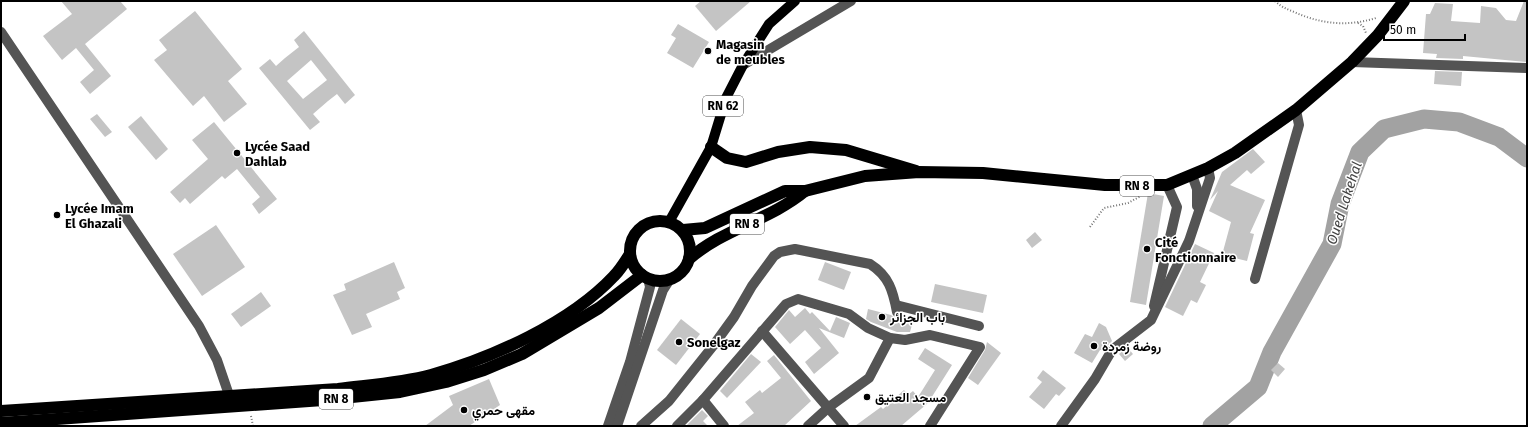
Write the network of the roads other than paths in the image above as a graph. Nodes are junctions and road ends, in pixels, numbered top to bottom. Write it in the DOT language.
graph roads {
  1 [pos="795,1"];
  2 [pos="851,1"];
  3 [pos="1404,1"];
  4 [pos="1,32"];
  5 [pos="1352,62"];
  6 [pos="743,64"];
  7 [pos="1527,68"];
  8 [pos="1296,110"];
  9 [pos="711,148"];
  10 [pos="1208,168"];
  11 [pos="919,172"];
  12 [pos="1192,175"];
  13 [pos="1167,185"];
  14 [pos="805,191"];
  15 [pos="1197,216"];
  16 [pos="669,222"];
  17 [pos="682,230"];
  18 [pos="630,254"];
  19 [pos="689,259"];
  20 [pos="645,276"];
  21 [pos="670,279"];
  22 [pos="1255,279"];
  23 [pos="1151,320"];
  24 [pos="979,326"];
  25 [pos="762,331"];
  26 [pos="890,338"];
  27 [pos="229,395"];
  28 [pos="703,400"];
  29 [pos="829,407"];
  30 [pos="1,411"];
  31 [pos="1,423"];
  32 [pos="60,423"];
  33 [pos="608,426"];
  34 [pos="618,426"];
  35 [pos="641,426"];
  36 [pos="677,426"];
  37 [pos="724,426"];
  38 [pos="808,426"];
  39 [pos="844,426"];
  40 [pos="930,426"];
  41 [pos="1061,426"];
  1 -- 6 [label="main road, RN 62"];
  2 -- 6 [label="street"];
  3 -- 5 [label="highway, RN 8"];
  4 -- 27 [label="street"];
  5 -- 7 [label="street"];
  5 -- 8 [label="highway, RN 8"];
  6 -- 9 [label="main road, RN 62"];
  8 -- 10 [label="highway, RN 8"];
  8 -- 22 [label="street"];
  9 -- 11 [label="highway"];
  9 -- 16 [label="main road, RN 62"];
  10 -- 12 [label="highway, RN 8"];
  10 -- 15 [label="street"];
  11 -- 13 [label="highway, RN 8"];
  11 -- 14 [label="highway, RN 8"];
  12 -- 13 [label="highway, RN 8"];
  12 -- 15 [label="street"];
  13 -- 23 [label="street"];
  14 -- 17 [label="highway, RN 8"];
  14 -- 19 [label="highway, RN 8"];
  15 -- 23 [label="street"];
  16 -- 17 [label="highway"];
  16 -- 18 [label="highway"];
  17 -- 19 [label="highway"];
  18 -- 20 [label="highway"];
  18 -- 27 [label="highway, RN 8"];
  19 -- 21 [label="highway"];
  20 -- 21 [label="highway"];
  20 -- 32 [label="highway, RN 8"];
  20 -- 33 [label="street"];
  21 -- 34 [label="street"];
  23 -- 41 [label="street"];
  24 -- 35 [label="street"];
  25 -- 26 [label="street"];
  25 -- 28 [label="street"];
  25 -- 29 [label="street"];
  26 -- 29 [label="street"];
  26 -- 40 [label="street"];
  27 -- 30 [label="highway, RN 8"];
  28 -- 36 [label="street"];
  28 -- 37 [label="street"];
  29 -- 38 [label="street"];
  29 -- 39 [label="street"];
  31 -- 32 [label="highway, RN 8"];
}
